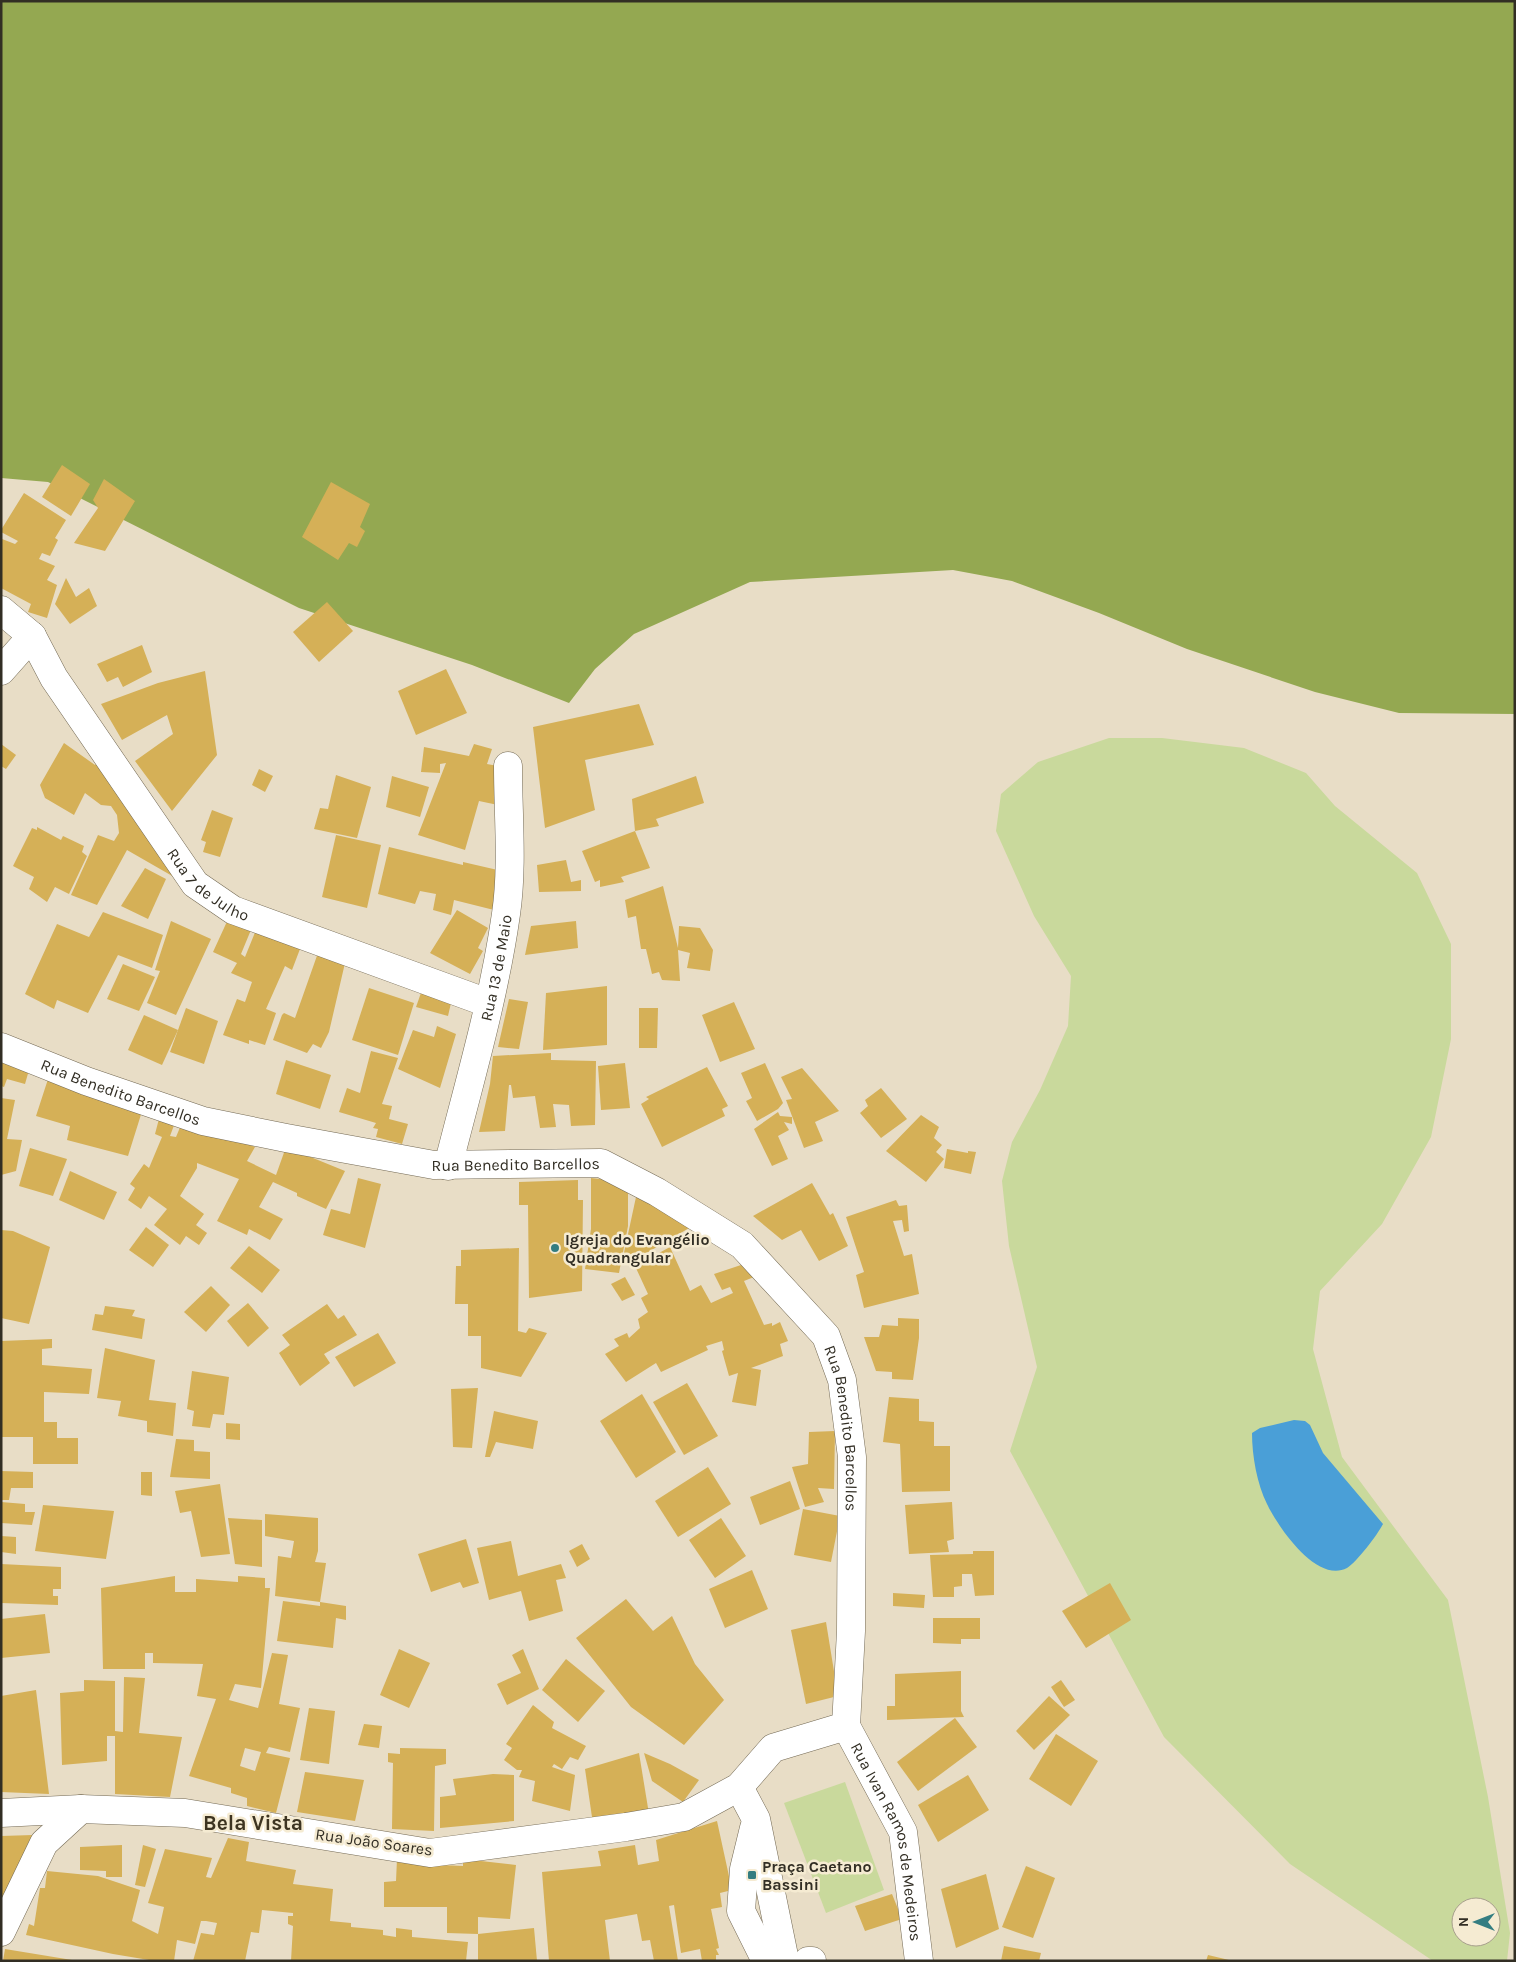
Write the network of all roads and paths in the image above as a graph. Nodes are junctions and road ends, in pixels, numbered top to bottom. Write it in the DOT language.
graph roads {
  1 [pos="1,610"];
  2 [pos="32,636"];
  3 [pos="1,671"];
  4 [pos="508,766"];
  5 [pos="488,1003"];
  6 [pos="1,1047"];
  7 [pos="448,1166"];
  8 [pos="846,1726"];
  9 [pos="740,1787"];
  10 [pos="82,1809"];
  11 [pos="1,1813"];
  12 [pos="1,1932"];
  13 [pos="772,1960"];
  14 [pos="808,1961"];
  15 [pos="812,1961"];
  16 [pos="920,1961"];
  1 -- 2 [label="street, Rua 7 de Julho"];
  2 -- 3 [label="street"];
  2 -- 5 [label="street, Rua 7 de Julho"];
  4 -- 5 [label="street, Rua 13 de Maio"];
  5 -- 7 [label="street, Rua 13 de Maio"];
  6 -- 7 [label="street, Rua Benedito Barcellos"];
  7 -- 8 [label="street, Rua Benedito Barcellos"];
  8 -- 9 [label="street"];
  8 -- 16 [label="street, Rua Ivan Ramos de Medeiros"];
  9 -- 10 [label="street, Rua João Soares"];
  9 -- 13 [label="street"];
  10 -- 11 [label="street, Rua João Soares"];
  10 -- 12 [label="street"];
  14 -- 15 [label="street"];
}
